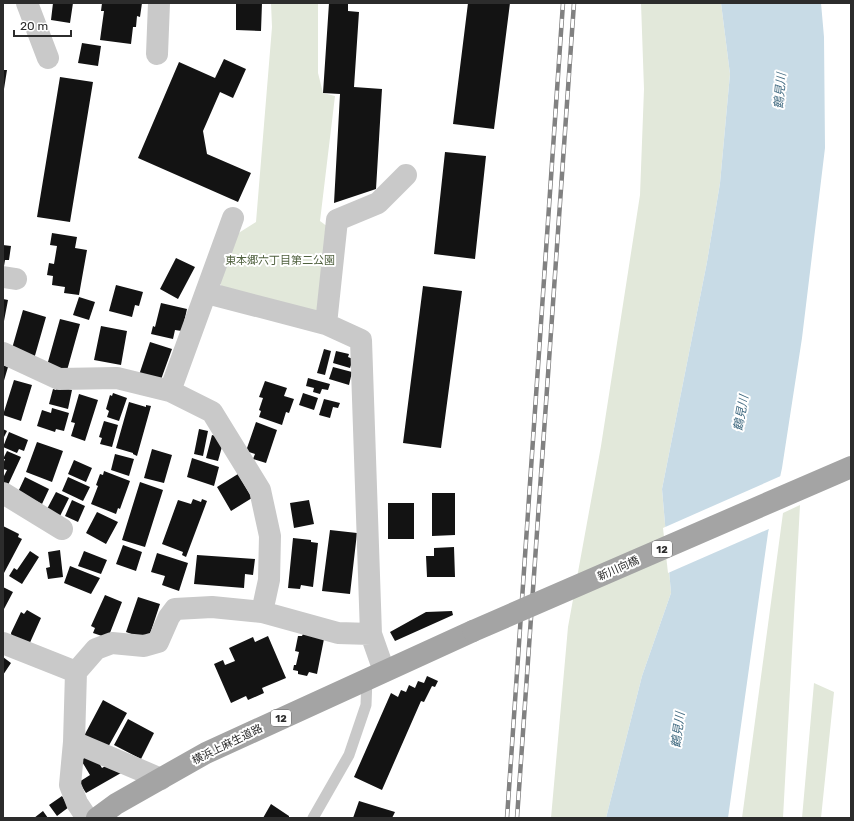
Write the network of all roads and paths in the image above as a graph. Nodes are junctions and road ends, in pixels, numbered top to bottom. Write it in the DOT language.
graph roads {
  1 [pos="27,3"];
  2 [pos="158,3"];
  3 [pos="157,54"];
  4 [pos="48,58"];
  5 [pos="406,175"];
  6 [pos="233,218"];
  7 [pos="207,293"];
  8 [pos="326,324"];
  9 [pos="3,353"];
  10 [pos="170,390"];
  11 [pos="851,467"];
  12 [pos="3,493"];
  13 [pos="62,529"];
  14 [pos="262,612"];
  15 [pos="473,631"];
  16 [pos="371,634"];
  17 [pos="3,644"];
  18 [pos="76,672"];
  19 [pos="376,675"];
  20 [pos="74,742"];
  21 [pos="161,778"];
  22 [pos="87,818"];
  23 [pos="97,818"];
  24 [pos="313,818"];
  1 -- 4 [label="street"];
  2 -- 3 [label="street"];
  5 -- 8 [label="street"];
  6 -- 7 [label="street"];
  7 -- 8 [label="street"];
  7 -- 10 [label="street"];
  8 -- 16 [label="street"];
  9 -- 10 [label="street"];
  10 -- 14 [label="street"];
  11 -- 15 [label="main road, 新川向橋 / 12, bridge"];
  12 -- 13 [label="street"];
  14 -- 16 [label="street"];
  14 -- 18 [label="street"];
  15 -- 19 [label="main road, 横浜上麻生道路 / 12"];
  16 -- 19 [label="street"];
  17 -- 18 [label="street"];
  18 -- 20 [label="street"];
  19 -- 21 [label="main road, 横浜上麻生道路 / 12"];
  19 -- 24 [label="lane"];
  20 -- 21 [label="street"];
  20 -- 22 [label="street"];
  21 -- 23 [label="main road, 横浜上麻生道路 / 12"];
}
